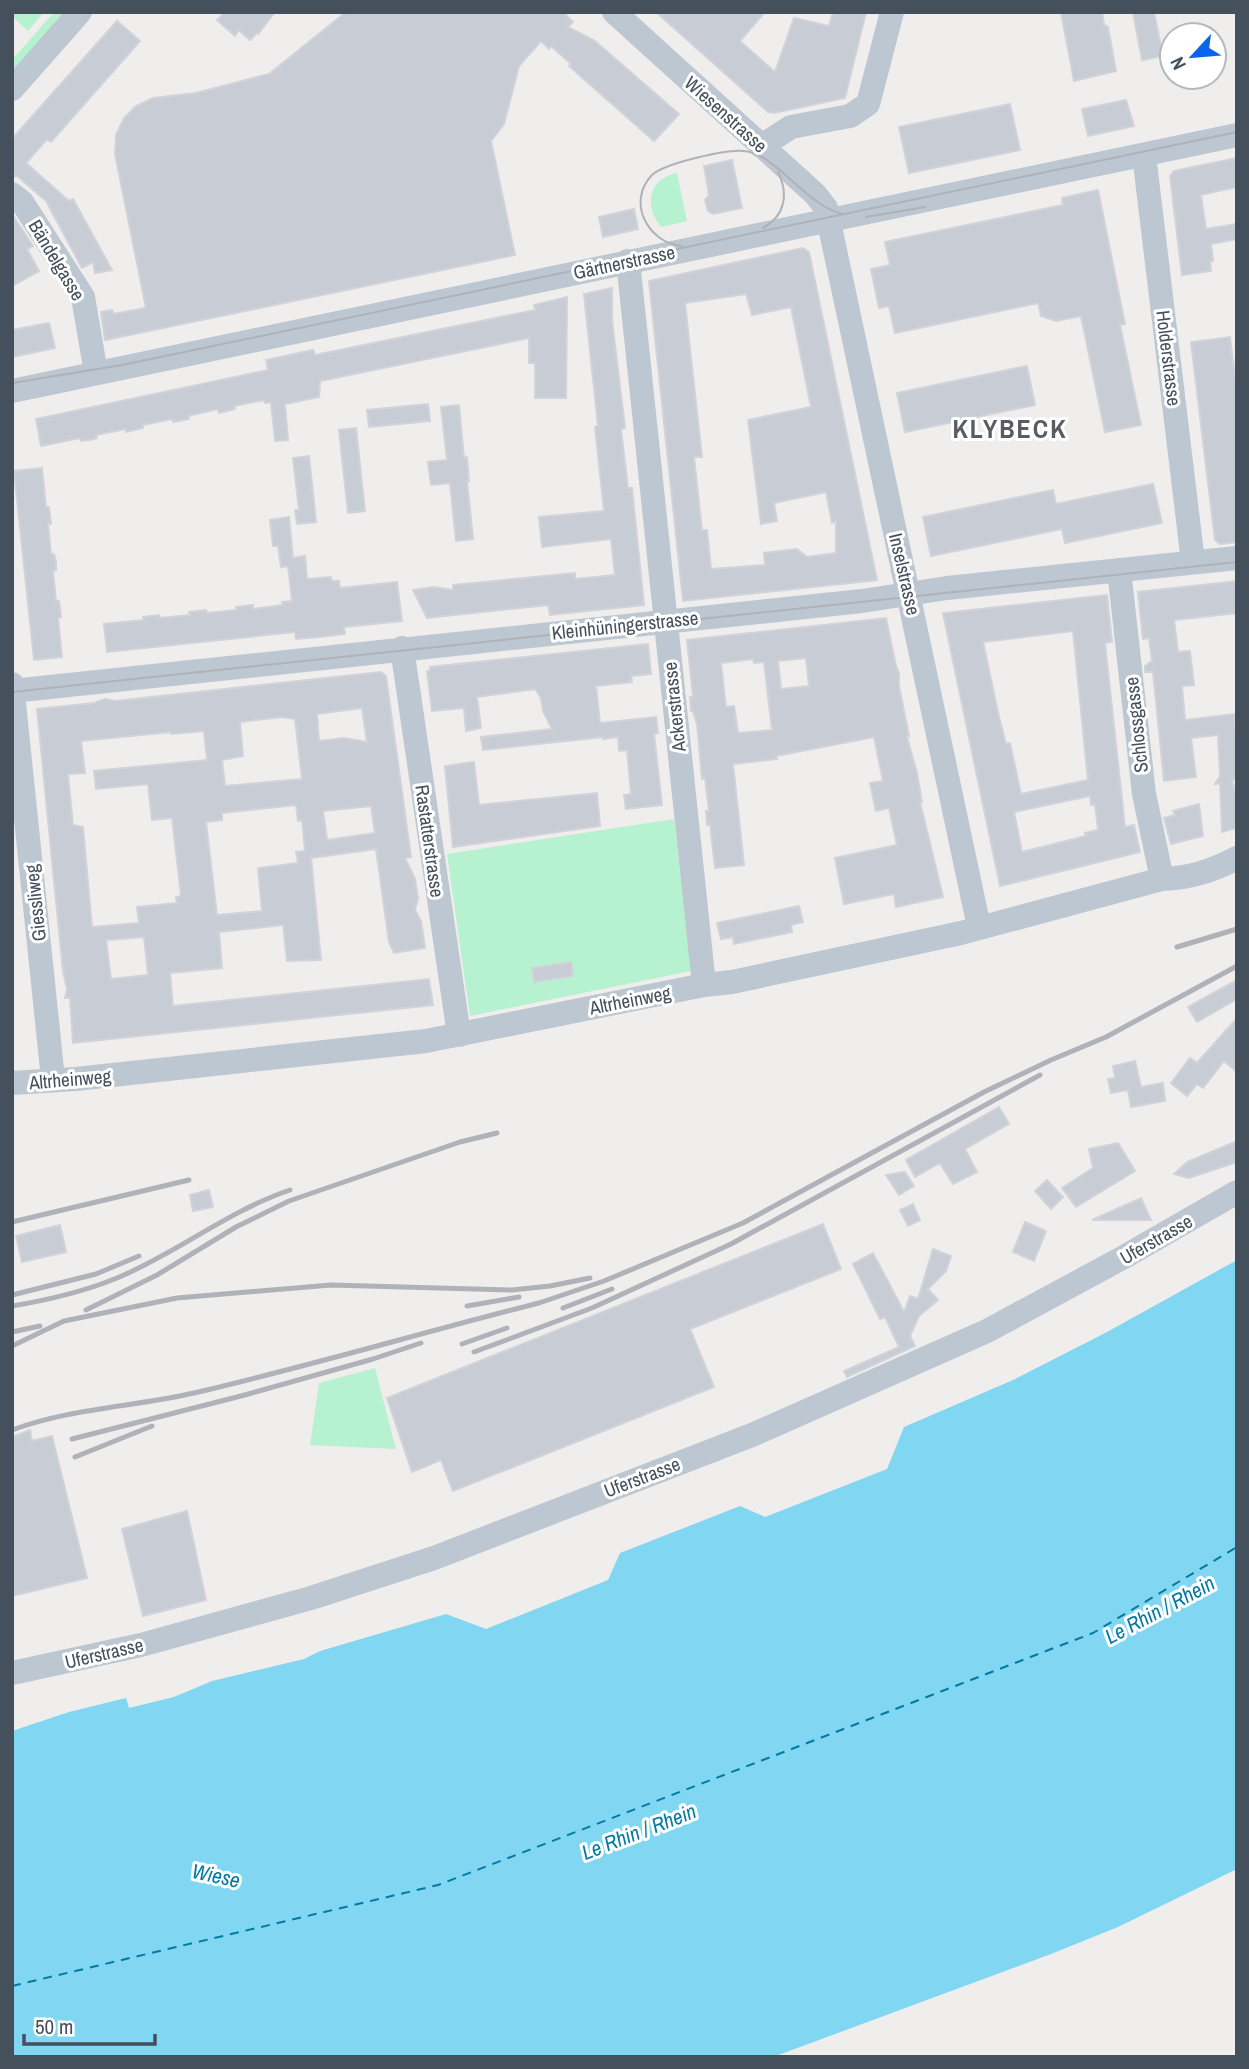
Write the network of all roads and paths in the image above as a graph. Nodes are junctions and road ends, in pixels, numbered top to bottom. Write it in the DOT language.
graph roads {
  1 [pos="80,12"];
  2 [pos="614,12"];
  3 [pos="892,12"];
  4 [pos="12,89"];
  5 [pos="1237,135"];
  6 [pos="761,146"];
  7 [pos="1144,155"];
  8 [pos="12,194"];
  9 [pos="830,221"];
  10 [pos="628,261"];
  11 [pos="96,373"];
  12 [pos="12,391"];
  13 [pos="1237,558"];
  14 [pos="1193,562"];
  15 [pos="1119,570"];
  16 [pos="909,593"];
  17 [pos="665,621"];
  18 [pos="402,648"];
  19 [pos="12,684"];
  20 [pos="13,691"];
  21 [pos="1237,858"];
  22 [pos="1162,879"];
  23 [pos="979,927"];
  24 [pos="704,985"];
  25 [pos="459,1035"];
  26 [pos="53,1079"];
  27 [pos="12,1083"];
  28 [pos="1237,1192"];
  29 [pos="12,1673"];
  1 -- 4 [label="street"];
  2 -- 6 [label="street, Wiesenstrasse"];
  3 -- 6 [label="street"];
  5 -- 7 [label="street, Gärtnerstrasse"];
  6 -- 9 [label="street, Wiesenstrasse"];
  7 -- 9 [label="street, Gärtnerstrasse"];
  7 -- 14 [label="street, Holderstrasse"];
  8 -- 11 [label="street, Bändelgasse"];
  9 -- 10 [label="street, Gärtnerstrasse"];
  9 -- 16 [label="street, Inselstrasse"];
  10 -- 11 [label="street, Gärtnerstrasse"];
  10 -- 17 [label="street, Ackerstrasse"];
  11 -- 12 [label="street, Gärtnerstrasse"];
  13 -- 14 [label="street, Kleinhüningerstrasse"];
  14 -- 15 [label="street, Kleinhüningerstrasse"];
  15 -- 16 [label="street, Kleinhüningerstrasse"];
  15 -- 22 [label="street, Schlossgasse"];
  16 -- 17 [label="street, Kleinhüningerstrasse"];
  16 -- 23 [label="street, Inselstrasse"];
  17 -- 18 [label="street, Kleinhüningerstrasse"];
  17 -- 24 [label="street, Ackerstrasse"];
  18 -- 20 [label="street, Kleinhüningerstrasse"];
  18 -- 25 [label="street, Rastatterstrasse"];
  19 -- 20 [label="street, Giessliweg"];
  20 -- 26 [label="street, Giessliweg"];
  21 -- 22 [label="street, Altrheinweg"];
  22 -- 23 [label="street, Altrheinweg"];
  23 -- 24 [label="street, Altrheinweg"];
  24 -- 25 [label="street, Altrheinweg"];
  25 -- 26 [label="street, Altrheinweg"];
  26 -- 27 [label="street, Altrheinweg"];
  28 -- 29 [label="street, Uferstrasse"];
}
